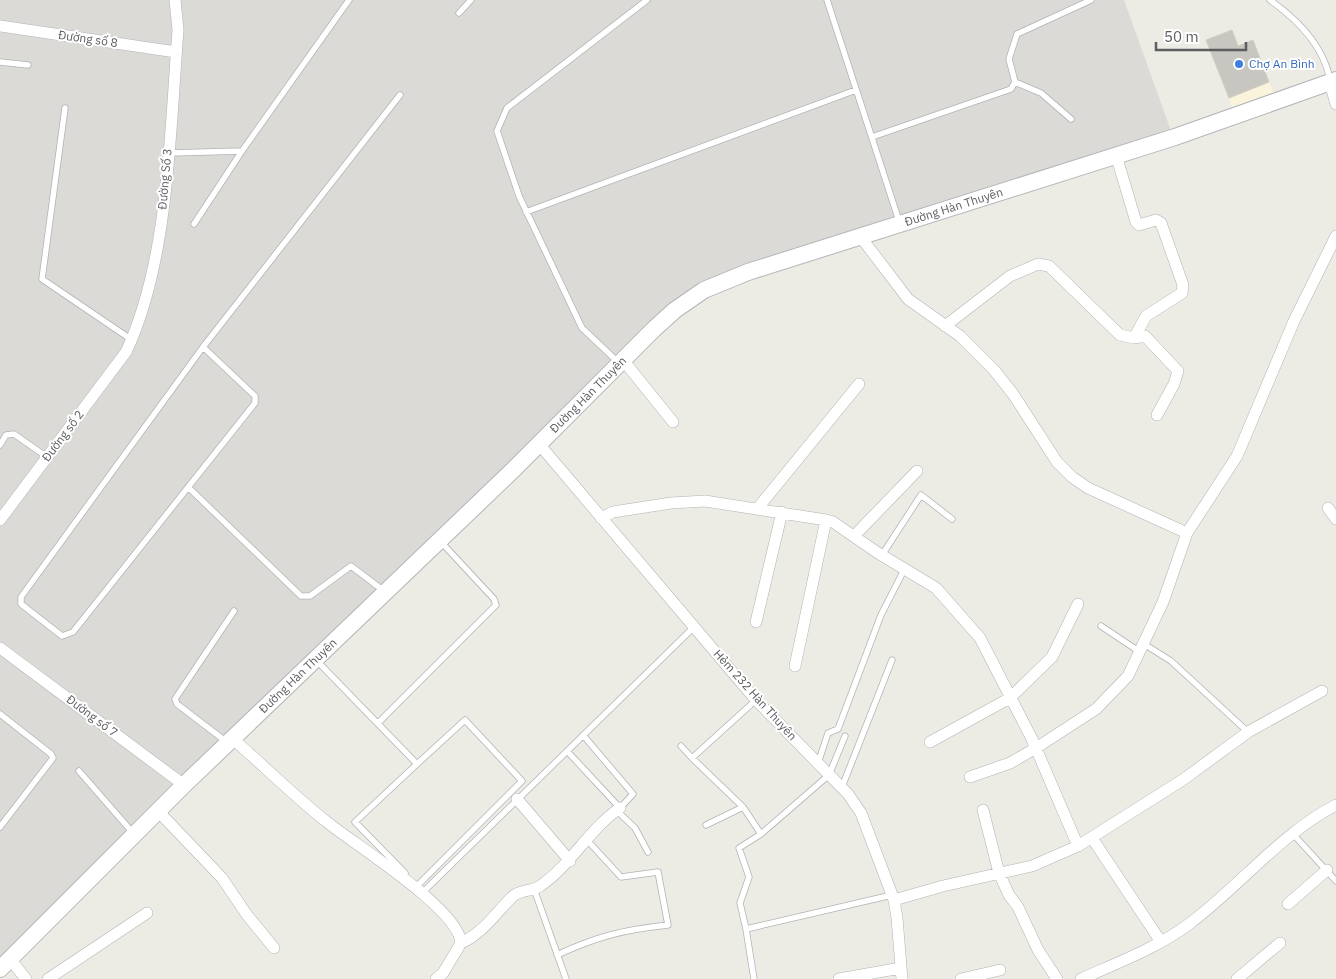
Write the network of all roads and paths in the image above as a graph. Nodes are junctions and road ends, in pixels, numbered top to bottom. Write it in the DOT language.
graph roads {
  1 [pos="175,0"];
  2 [pos="350,0"];
  3 [pos="470,0"];
  4 [pos="647,0"];
  5 [pos="827,0"];
  6 [pos="1091,0"];
  7 [pos="1270,0"];
  8 [pos="459,13"];
  9 [pos="0,26"];
  10 [pos="176,52"];
  11 [pos="0,62"];
  12 [pos="28,65"];
  13 [pos="1333,81"];
  14 [pos="1015,82"];
  15 [pos="856,90"];
  16 [pos="400,95"];
  17 [pos="1336,104"];
  18 [pos="65,108"];
  19 [pos="1071,119"];
  20 [pos="872,137"];
  21 [pos="242,151"];
  22 [pos="167,153"];
  23 [pos="1116,155"];
  24 [pos="526,212"];
  25 [pos="900,223"];
  26 [pos="194,224"];
  27 [pos="860,236"];
  28 [pos="1336,236"];
  29 [pos="946,326"];
  30 [pos="1134,338"];
  31 [pos="132,340"];
  32 [pos="203,347"];
  33 [pos="126,352"];
  34 [pos="621,362"];
  35 [pos="859,384"];
  36 [pos="1157,415"];
  37 [pos="673,422"];
  38 [pos="539,444"];
  39 [pos="0,445"];
  40 [pos="47,457"];
  41 [pos="916,471"];
  42 [pos="189,488"];
  43 [pos="1328,508"];
  44 [pos="757,509"];
  45 [pos="782,512"];
  46 [pos="601,518"];
  47 [pos="1336,518"];
  48 [pos="952,519"];
  49 [pos="0,520"];
  50 [pos="826,520"];
  51 [pos="1187,533"];
  52 [pos="854,536"];
  53 [pos="440,540"];
  54 [pos="882,555"];
  55 [pos="905,568"];
  56 [pos="386,592"];
  57 [pos="1078,604"];
  58 [pos="234,612"];
  59 [pos="756,622"];
  60 [pos="1101,626"];
  61 [pos="694,627"];
  62 [pos="0,648"];
  63 [pos="1142,648"];
  64 [pos="316,659"];
  65 [pos="892,660"];
  66 [pos="795,666"];
  67 [pos="1322,691"];
  68 [pos="1010,698"];
  69 [pos="756,700"];
  70 [pos="0,714"];
  71 [pos="378,723"];
  72 [pos="1248,732"];
  73 [pos="583,736"];
  74 [pos="845,736"];
  75 [pos="230,741"];
  76 [pos="930,742"];
  77 [pos="681,746"];
  78 [pos="1036,748"];
  79 [pos="566,751"];
  80 [pos="692,758"];
  81 [pos="818,763"];
  82 [pos="417,764"];
  83 [pos="79,772"];
  84 [pos="829,774"];
  85 [pos="970,777"];
  86 [pos="184,785"];
  87 [pos="842,787"];
  88 [pos="518,799"];
  89 [pos="1336,804"];
  90 [pos="743,806"];
  91 [pos="618,809"];
  92 [pos="983,810"];
  93 [pos="158,811"];
  94 [pos="706,825"];
  95 [pos="0,827"];
  96 [pos="1292,833"];
  97 [pos="135,834"];
  98 [pos="760,834"];
  99 [pos="586,838"];
  100 [pos="1092,838"];
  101 [pos="1078,846"];
  102 [pos="648,852"];
  103 [pos="570,861"];
  104 [pos="1327,870"];
  105 [pos="1000,873"];
  106 [pos="1336,881"];
  107 [pos="534,889"];
  108 [pos="421,894"];
  109 [pos="893,898"];
  110 [pos="1288,904"];
  111 [pos="147,913"];
  112 [pos="746,929"];
  113 [pos="1161,942"];
  114 [pos="462,943"];
  115 [pos="1280,943"];
  116 [pos="274,948"];
  117 [pos="557,955"];
  118 [pos="5,964"];
  119 [pos="1000,970"];
  120 [pos="901,973"];
  121 [pos="1243,977"];
  122 [pos="26,979"];
  123 [pos="48,979"];
  124 [pos="436,979"];
  125 [pos="566,979"];
  126 [pos="754,979"];
  127 [pos="838,979"];
  128 [pos="961,979"];
  129 [pos="1058,979"];
  130 [pos="1081,979"];
  1 -- 10 [label="street, Đường Số 3"];
  2 -- 21 [label="lane"];
  3 -- 8 [label="lane"];
  4 -- 24 [label="lane"];
  5 -- 15 [label="lane"];
  6 -- 14 [label="lane"];
  7 -- 13 [label="lane"];
  9 -- 10 [label="street, Đường số 8"];
  10 -- 22 [label="street, Đường Số 3"];
  11 -- 12 [label="lane"];
  13 -- 17 [label="street"];
  13 -- 23 [label="street, Đường Hàn Thuyên"];
  14 -- 19 [label="lane"];
  14 -- 20 [label="lane"];
  15 -- 20 [label="lane"];
  15 -- 24 [label="lane"];
  16 -- 32 [label="lane"];
  18 -- 31 [label="lane"];
  20 -- 25 [label="lane"];
  21 -- 22 [label="lane"];
  21 -- 26 [label="lane"];
  22 -- 31 [label="street, Đường Số 3"];
  23 -- 25 [label="street, Đường Hàn Thuyên"];
  23 -- 30 [label="street"];
  24 -- 34 [label="lane"];
  25 -- 27 [label="street, Đường Hàn Thuyên"];
  27 -- 29 [label="street"];
  27 -- 34 [label="street, Đường Hàn Thuyên"];
  28 -- 51 [label="street"];
  29 -- 30 [label="street"];
  29 -- 51 [label="street"];
  30 -- 36 [label="street"];
  31 -- 33 [label="street, Đường Số 3"];
  32 -- 42 [label="lane"];
  32 -- 42 [label="lane"];
  33 -- 40 [label="street, Đường số 2"];
  34 -- 37 [label="street"];
  34 -- 38 [label="street, Đường Hàn Thuyên"];
  35 -- 44 [label="street"];
  38 -- 46 [label="street, Hẻm 232 Hàn Thuyên"];
  38 -- 53 [label="street, Đường Hàn Thuyên"];
  39 -- 40 [label="lane"];
  40 -- 49 [label="street, Đường số 2"];
  41 -- 52 [label="street"];
  42 -- 56 [label="lane"];
  43 -- 47 [label="street"];
  44 -- 45 [label="street"];
  44 -- 46 [label="street"];
  45 -- 50 [label="street"];
  45 -- 59 [label="street"];
  46 -- 61 [label="street, Hẻm 232 Hàn Thuyên"];
  48 -- 54 [label="lane"];
  50 -- 52 [label="street"];
  50 -- 66 [label="street"];
  51 -- 63 [label="street"];
  52 -- 54 [label="street"];
  53 -- 56 [label="street, Đường Hàn Thuyên"];
  53 -- 71 [label="lane"];
  54 -- 55 [label="street"];
  55 -- 68 [label="street"];
  55 -- 81 [label="lane"];
  56 -- 64 [label="street, Đường Hàn Thuyên"];
  57 -- 68 [label="street"];
  58 -- 75 [label="lane"];
  60 -- 63 [label="lane"];
  61 -- 69 [label="street, Hẻm 232 Hàn Thuyên"];
  61 -- 73 [label="lane"];
  62 -- 86 [label="street, Đường số 7"];
  63 -- 72 [label="lane"];
  63 -- 78 [label="street"];
  64 -- 71 [label="lane"];
  64 -- 75 [label="street, Đường Hàn Thuyên"];
  65 -- 87 [label="lane"];
  67 -- 72 [label="street"];
  68 -- 76 [label="street"];
  68 -- 78 [label="street"];
  69 -- 80 [label="lane"];
  69 -- 81 [label="street, Hẻm 232 Hàn Thuyên"];
  70 -- 95 [label="lane"];
  71 -- 82 [label="lane"];
  72 -- 100 [label="street"];
  73 -- 79 [label="lane"];
  73 -- 91 [label="lane"];
  74 -- 84 [label="lane"];
  75 -- 86 [label="street, Đường Hàn Thuyên"];
  75 -- 108 [label="street"];
  77 -- 80 [label="lane"];
  78 -- 85 [label="street"];
  78 -- 101 [label="street"];
  79 -- 88 [label="lane"];
  79 -- 91 [label="lane"];
  80 -- 90 [label="lane"];
  81 -- 84 [label="street, Hẻm 232 Hàn Thuyên"];
  82 -- 82 [label="lane"];
  83 -- 97 [label="lane"];
  84 -- 87 [label="street, Hẻm 232 Hàn Thuyên"];
  84 -- 98 [label="lane"];
  86 -- 93 [label="street, Đường Hàn Thuyên"];
  87 -- 109 [label="street, Hẻm 232 Hàn Thuyên"];
  88 -- 103 [label="street"];
  88 -- 108 [label="lane"];
  89 -- 96 [label="street"];
  90 -- 94 [label="lane"];
  90 -- 98 [label="lane"];
  91 -- 99 [label="street"];
  91 -- 102 [label="lane"];
  92 -- 105 [label="street"];
  93 -- 97 [label="street, Đường Hàn Thuyên"];
  93 -- 116 [label="street"];
  96 -- 104 [label="lane"];
  96 -- 113 [label="street"];
  97 -- 118 [label="street, Đường Hàn Thuyên"];
  98 -- 112 [label="lane"];
  99 -- 103 [label="street"];
  99 -- 117 [label="lane"];
  100 -- 101 [label="street"];
  100 -- 113 [label="street"];
  101 -- 105 [label="street"];
  103 -- 107 [label="street"];
  104 -- 106 [label="lane"];
  104 -- 110 [label="street"];
  105 -- 109 [label="street"];
  105 -- 129 [label="street"];
  107 -- 114 [label="street"];
  107 -- 117 [label="lane"];
  108 -- 114 [label="street"];
  109 -- 112 [label="lane"];
  109 -- 120 [label="street, Hẻm 232 Hàn Thuyên"];
  111 -- 123 [label="street"];
  112 -- 126 [label="lane"];
  113 -- 130 [label="street"];
  114 -- 124 [label="street"];
  115 -- 121 [label="street"];
  117 -- 125 [label="lane"];
  118 -- 122 [label="street"];
  119 -- 128 [label="street"];
  120 -- 127 [label="street"];
}
